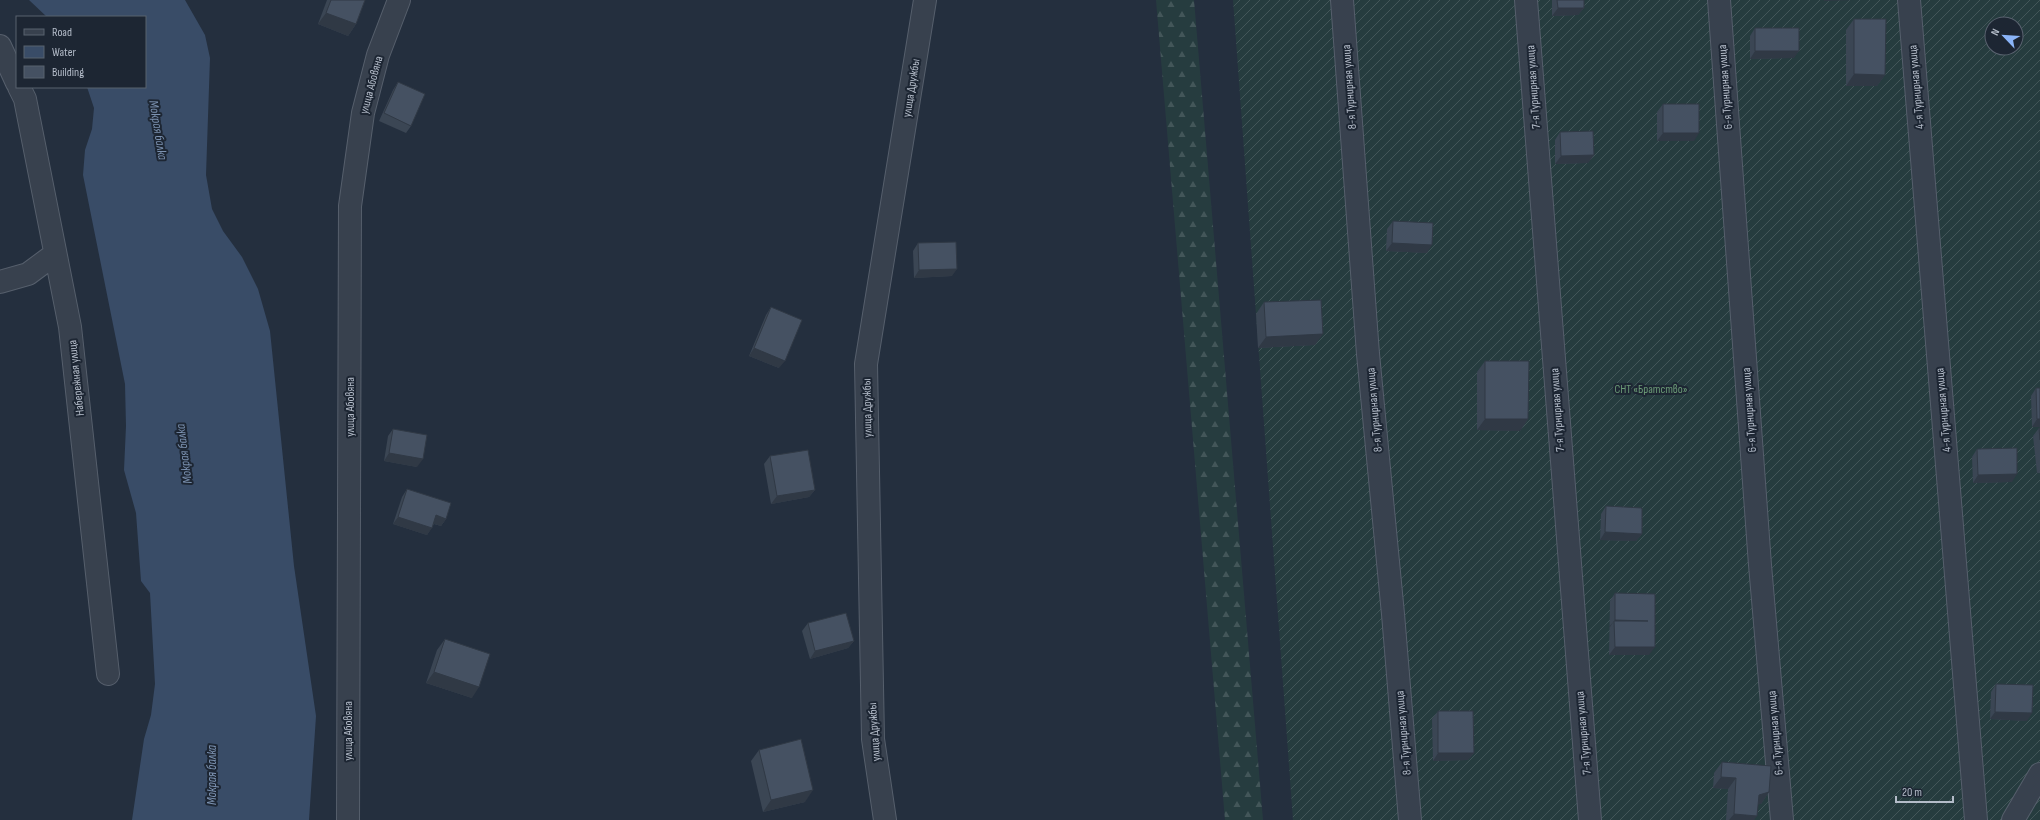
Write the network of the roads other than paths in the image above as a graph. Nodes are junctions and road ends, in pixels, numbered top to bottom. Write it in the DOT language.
graph roads {
  1 [pos="399,0"];
  2 [pos="925,0"];
  3 [pos="1342,0"];
  4 [pos="1526,0"];
  5 [pos="1719,0"];
  6 [pos="1909,0"];
  7 [pos="0,46"];
  8 [pos="16,81"];
  9 [pos="20,88"];
  10 [pos="55,254"];
  11 [pos="0,282"];
  12 [pos="108,674"];
  13 [pos="2040,774"];
  14 [pos="348,820"];
  15 [pos="884,820"];
  16 [pos="1410,820"];
  17 [pos="1590,820"];
  18 [pos="1782,820"];
  19 [pos="1976,820"];
  20 [pos="2012,820"];
  1 -- 14 [label="street, улица Абовяна"];
  2 -- 15 [label="street, улица Дружбы"];
  3 -- 16 [label="street, 8-я Турнирная улица"];
  4 -- 17 [label="street, 7-я Турнирная улица"];
  5 -- 18 [label="street, 6-я Турнирная улица"];
  6 -- 19 [label="street, 4-я Турнирная улица"];
  7 -- 8 [label="street"];
  9 -- 10 [label="street, Набережная улица"];
  10 -- 11 [label="street"];
  10 -- 12 [label="street, Набережная улица"];
  13 -- 20 [label="street"];
}
